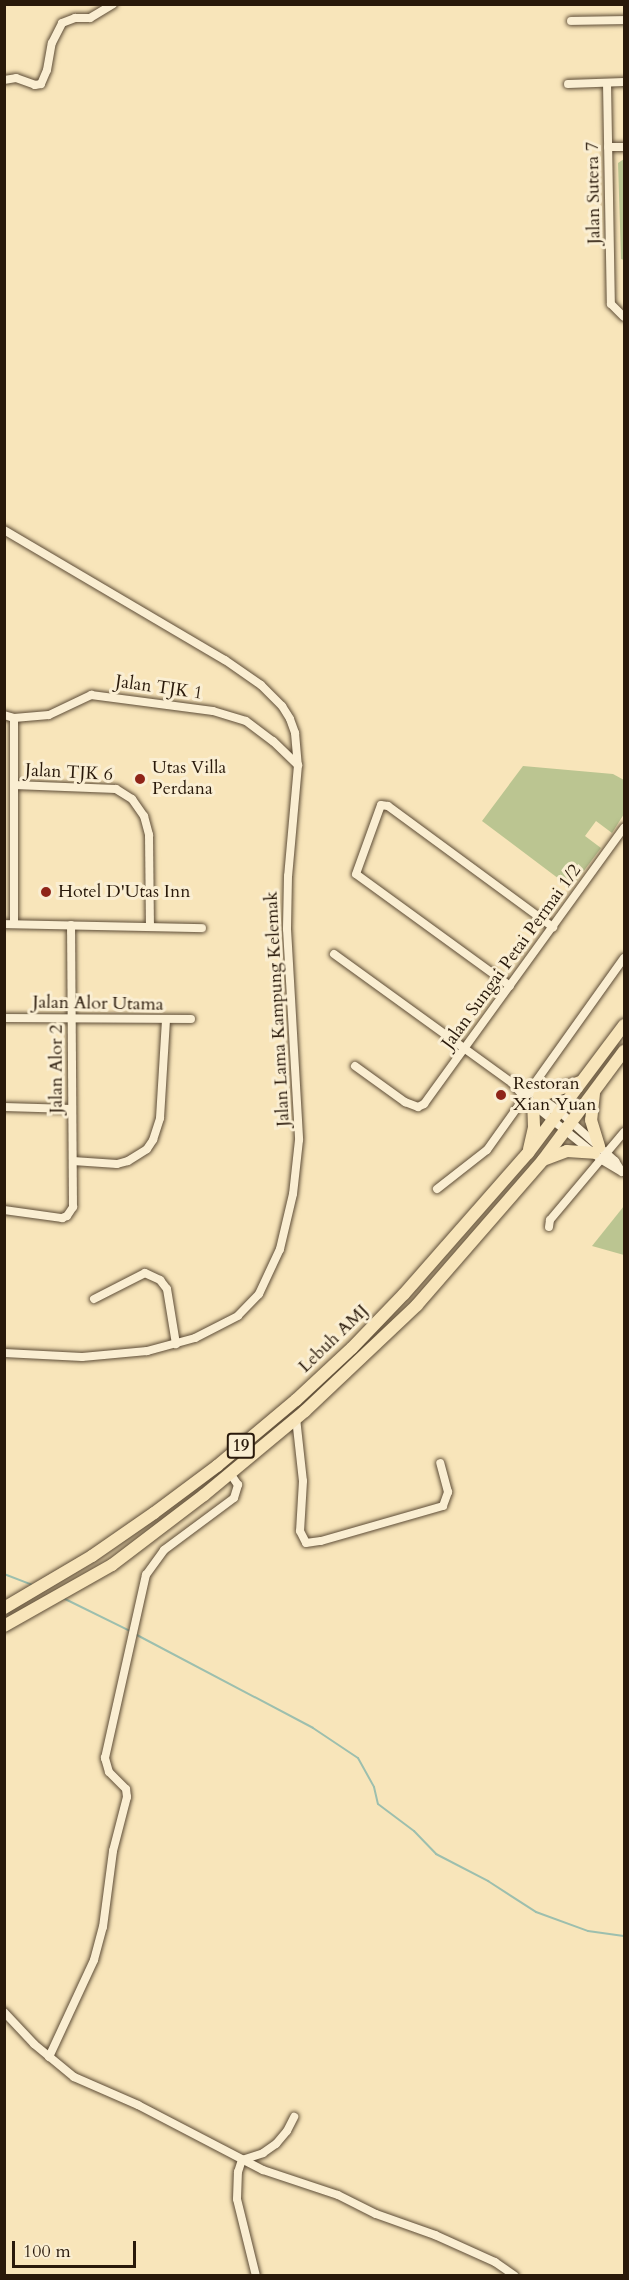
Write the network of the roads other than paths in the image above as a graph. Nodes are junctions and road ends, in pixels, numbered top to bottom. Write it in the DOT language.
graph roads {
  1 [pos="113,4"];
  2 [pos="624,20"];
  3 [pos="571,21"];
  4 [pos="4,80"];
  5 [pos="624,82"];
  6 [pos="607,83"];
  7 [pos="568,84"];
  8 [pos="608,147"];
  9 [pos="624,147"];
  10 [pos="624,317"];
  11 [pos="4,530"];
  12 [pos="4,715"];
  13 [pos="14,718"];
  14 [pos="298,765"];
  15 [pos="14,785"];
  16 [pos="624,828"];
  17 [pos="4,829"];
  18 [pos="14,830"];
  19 [pos="4,924"];
  20 [pos="14,924"];
  21 [pos="71,925"];
  22 [pos="150,927"];
  23 [pos="553,927"];
  24 [pos="202,928"];
  25 [pos="334,954"];
  26 [pos="624,958"];
  27 [pos="510,986"];
  28 [pos="4,1018"];
  29 [pos="72,1018"];
  30 [pos="166,1019"];
  31 [pos="191,1019"];
  32 [pos="624,1025"];
  33 [pos="464,1048"];
  34 [pos="624,1051"];
  35 [pos="355,1066"];
  36 [pos="583,1081"];
  37 [pos="595,1089"];
  38 [pos="532,1097"];
  39 [pos="4,1107"];
  40 [pos="72,1109"];
  41 [pos="557,1116"];
  42 [pos="569,1126"];
  43 [pos="624,1132"];
  44 [pos="528,1153"];
  45 [pos="600,1153"];
  46 [pos="543,1160"];
  47 [pos="73,1161"];
  48 [pos="623,1173"];
  49 [pos="437,1189"];
  50 [pos="4,1210"];
  51 [pos="549,1227"];
  52 [pos="94,1299"];
  53 [pos="176,1344"];
  54 [pos="4,1353"];
  55 [pos="296,1418"];
  56 [pos="440,1463"];
  57 [pos="231,1473"];
  58 [pos="4,1608"];
  59 [pos="4,1626"];
  60 [pos="4,2012"];
  61 [pos="49,2057"];
  62 [pos="294,2117"];
  63 [pos="242,2160"];
  64 [pos="256,2276"];
  65 [pos="514,2276"];
  1 -- 4 [label="street"];
  2 -- 3 [label="street"];
  5 -- 6 [label="street"];
  6 -- 7 [label="street"];
  6 -- 8 [label="street, Jalan Sutera 7"];
  8 -- 9 [label="street"];
  8 -- 10 [label="street, Jalan Sutera 7"];
  11 -- 14 [label="street, Jalan Lama Kampung Kelemak"];
  12 -- 13 [label="street, Jalan TJK 1"];
  13 -- 14 [label="street, Jalan TJK 1"];
  13 -- 15 [label="street"];
  14 -- 53 [label="street, Jalan Lama Kampung Kelemak"];
  15 -- 18 [label="street"];
  15 -- 22 [label="street, Jalan TJK 6"];
  16 -- 23 [label="street, Jalan Sungai Petai Permai 1/2"];
  17 -- 18 [label="street"];
  18 -- 20 [label="street"];
  19 -- 20 [label="street"];
  20 -- 21 [label="street"];
  21 -- 22 [label="street"];
  21 -- 29 [label="street, Jalan Alor 2"];
  22 -- 24 [label="street"];
  23 -- 27 [label="street, Jalan Sungai Petai Permai 1/2"];
  23 -- 27 [label="street"];
  25 -- 33 [label="street"];
  26 -- 38 [label="street"];
  27 -- 33 [label="street, Jalan Sungai Petai Permai 1/2"];
  28 -- 29 [label="street, Jalan Alor Utama"];
  29 -- 30 [label="street, Jalan Alor Utama"];
  29 -- 40 [label="street, Jalan Alor 2"];
  30 -- 31 [label="street, Jalan Alor Utama"];
  30 -- 47 [label="street"];
  32 -- 36 [label="highway, Lebuh AMJ / 19"];
  33 -- 35 [label="street, Jalan Sungai Petai Permai 1/2"];
  33 -- 38 [label="street"];
  34 -- 37 [label="highway, Lebuh AMJ / 19"];
  36 -- 38 [label="highway"];
  36 -- 41 [label="highway, Lebuh AMJ / 19"];
  37 -- 42 [label="highway, Lebuh AMJ / 19"];
  37 -- 45 [label="highway"];
  38 -- 41 [label="street"];
  38 -- 44 [label="highway"];
  38 -- 49 [label="street"];
  39 -- 40 [label="street"];
  40 -- 47 [label="street, Jalan Alor 2"];
  41 -- 42 [label="street"];
  41 -- 44 [label="highway, Lebuh AMJ / 19"];
  42 -- 45 [label="street"];
  42 -- 46 [label="highway, Lebuh AMJ / 19"];
  43 -- 45 [label="street"];
  44 -- 58 [label="highway, Lebuh AMJ / 19"];
  45 -- 46 [label="highway"];
  45 -- 48 [label="street"];
  45 -- 51 [label="street"];
  46 -- 55 [label="highway, Lebuh AMJ / 19"];
  47 -- 50 [label="street, Jalan Alor 2"];
  52 -- 53 [label="street"];
  53 -- 54 [label="street, Jalan Lama Kampung Kelemak"];
  55 -- 56 [label="street"];
  55 -- 57 [label="highway, Lebuh AMJ / 19"];
  57 -- 59 [label="highway, Lebuh AMJ / 19"];
  57 -- 61 [label="street"];
  60 -- 61 [label="street"];
  61 -- 63 [label="street"];
  62 -- 63 [label="street"];
  63 -- 64 [label="street"];
  63 -- 65 [label="street"];
}
